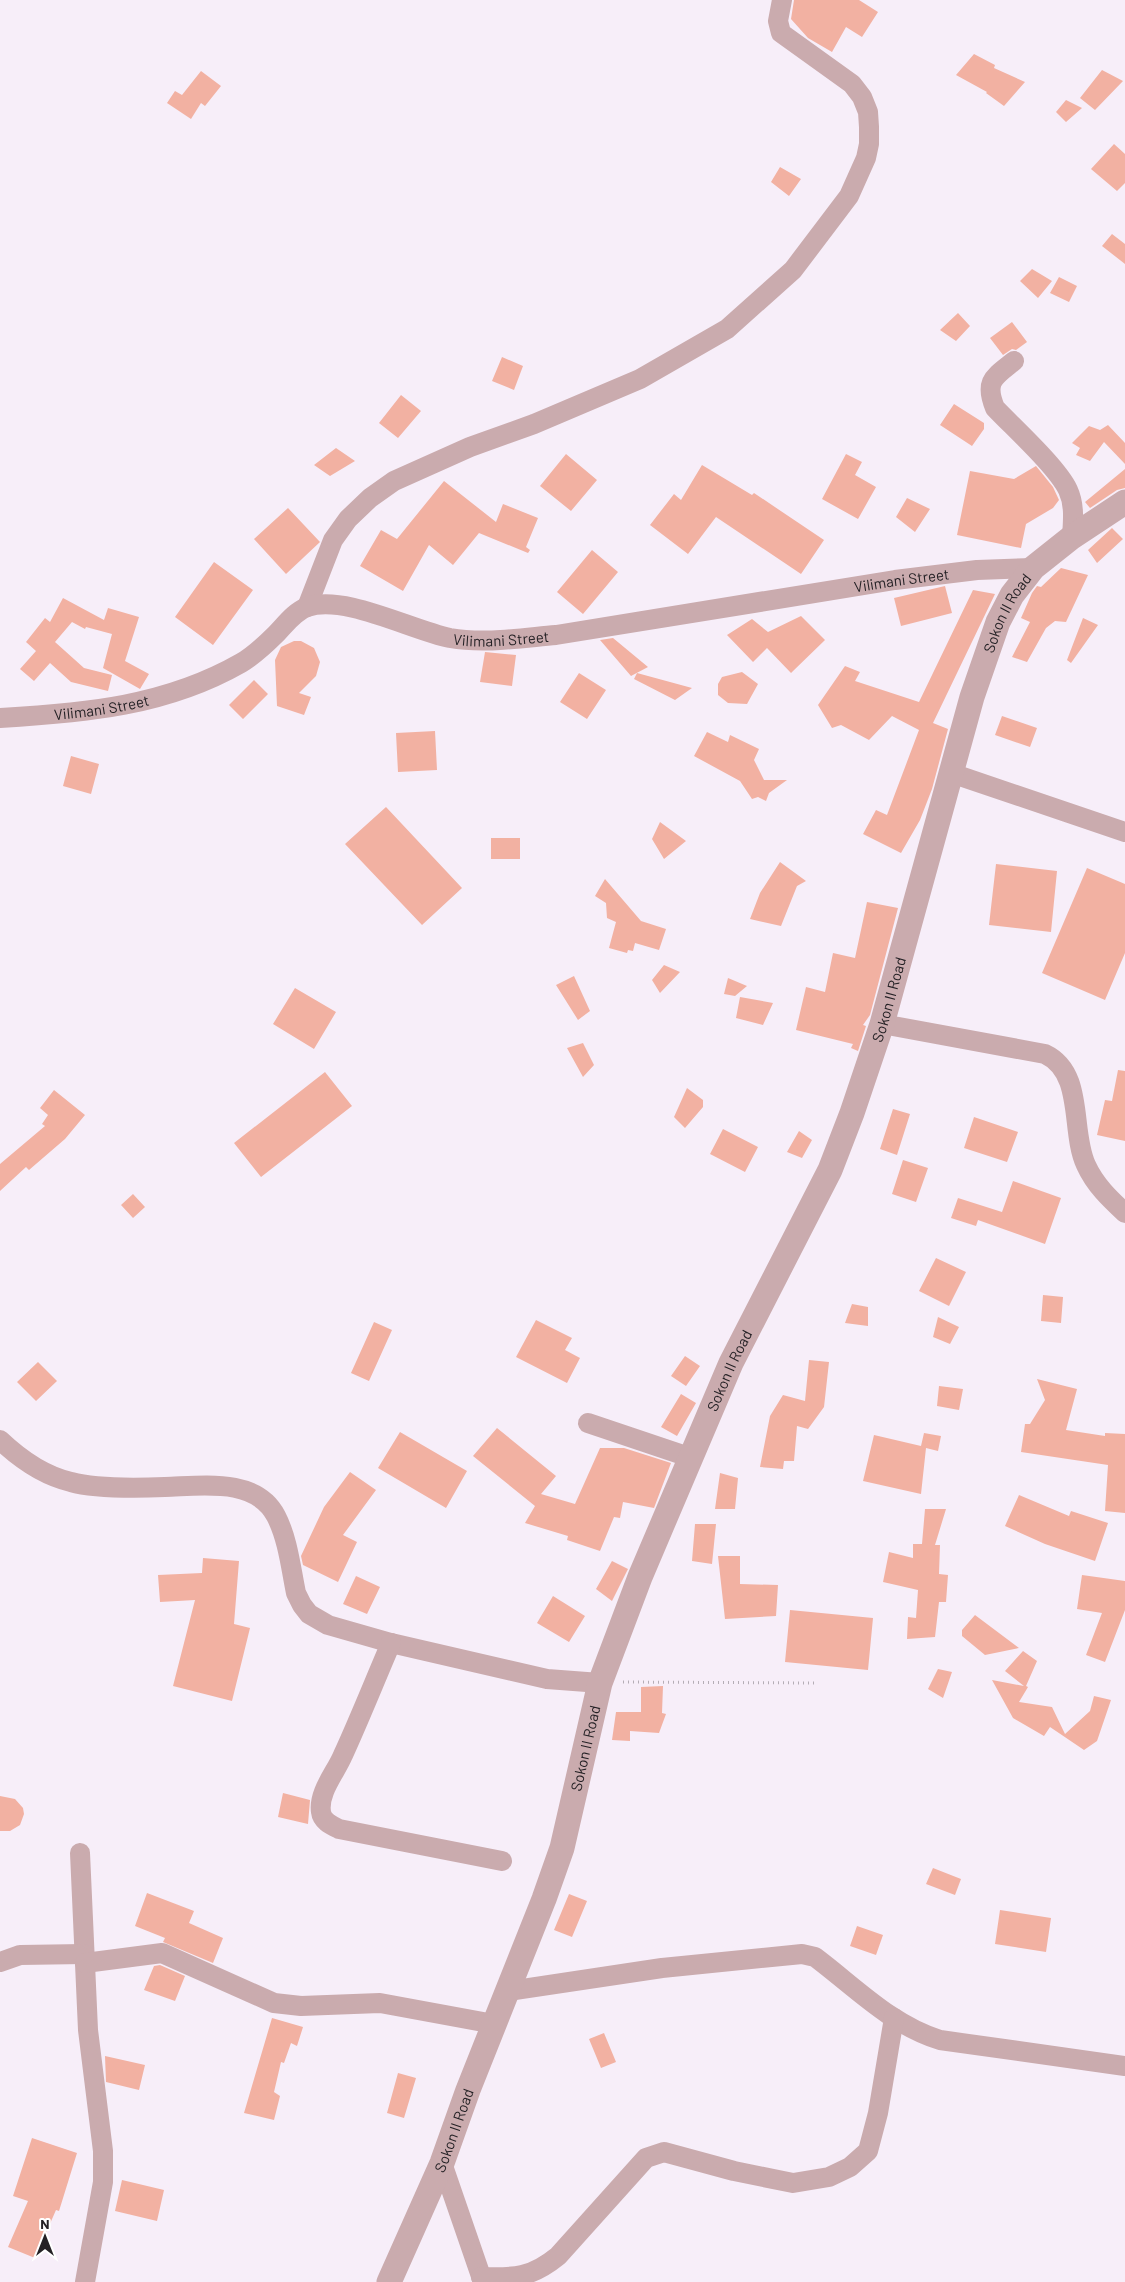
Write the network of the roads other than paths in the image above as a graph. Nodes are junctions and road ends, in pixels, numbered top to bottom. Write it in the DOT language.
graph roads {
  1 [pos="782,0"];
  2 [pos="1014,360"];
  3 [pos="1125,502"];
  4 [pos="1072,537"];
  5 [pos="1033,568"];
  6 [pos="307,607"];
  7 [pos="0,718"];
  8 [pos="951,773"];
  9 [pos="1125,832"];
  10 [pos="882,1024"];
  11 [pos="1125,1213"];
  12 [pos="588,1423"];
  13 [pos="0,1440"];
  14 [pos="689,1457"];
  15 [pos="391,1642"];
  16 [pos="600,1683"];
  17 [pos="80,1853"];
  18 [pos="502,1861"];
  19 [pos="85,1958"];
  20 [pos="0,1962"];
  21 [pos="508,1991"];
  22 [pos="894,2018"];
  23 [pos="494,2024"];
  24 [pos="1125,2066"];
  25 [pos="442,2164"];
  26 [pos="482,2279"];
  27 [pos="85,2282"];
  28 [pos="389,2282"];
  1 -- 6 [label="street"];
  2 -- 4 [label="street"];
  3 -- 4 [label="street, Sokon II Road"];
  4 -- 5 [label="street, Sokon II Road"];
  5 -- 6 [label="street, Vilimani Street"];
  5 -- 8 [label="street, Sokon II Road"];
  6 -- 7 [label="street, Vilimani Street"];
  8 -- 9 [label="street"];
  8 -- 10 [label="street, Sokon II Road"];
  10 -- 11 [label="street"];
  10 -- 14 [label="street, Sokon II Road"];
  12 -- 14 [label="street"];
  13 -- 15 [label="street"];
  14 -- 16 [label="street, Sokon II Road"];
  15 -- 16 [label="street"];
  15 -- 18 [label="street"];
  16 -- 21 [label="street, Sokon II Road"];
  17 -- 19 [label="street"];
  19 -- 20 [label="street"];
  19 -- 23 [label="street"];
  19 -- 27 [label="street"];
  21 -- 22 [label="street"];
  21 -- 23 [label="street, Sokon II Road"];
  22 -- 24 [label="street"];
  22 -- 26 [label="street"];
  23 -- 25 [label="street, Sokon II Road"];
  25 -- 26 [label="street"];
  25 -- 28 [label="street, Sokon II Road"];
}
